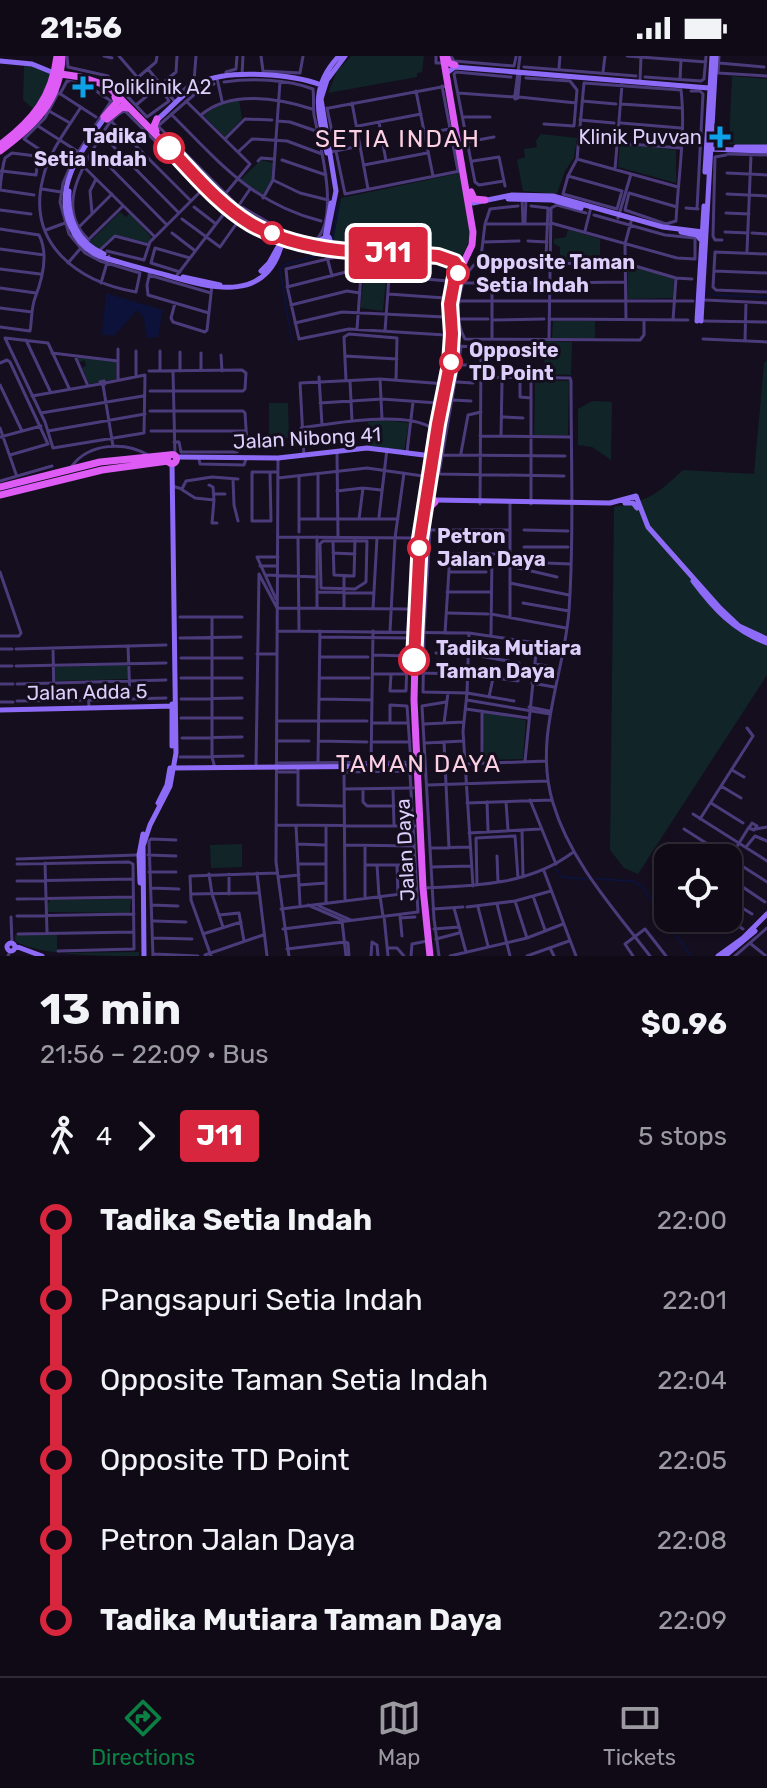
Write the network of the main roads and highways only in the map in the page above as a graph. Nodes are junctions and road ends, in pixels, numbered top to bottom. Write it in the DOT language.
graph roads {
  1 [pos="62,56"];
  2 [pos="447,63"];
  3 [pos="58,70"];
  4 [pos="104,85"];
  5 [pos="123,101"];
  6 [pos="138,118"];
  7 [pos="151,124"];
  8 [pos="457,125"];
  9 [pos="0,145"];
  10 [pos="0,151"];
  11 [pos="472,204"];
  12 [pos="235,209"];
  13 [pos="266,225"];
  14 [pos="301,239"];
  15 [pos="281,241"];
  16 [pos="312,245"];
  17 [pos="340,247"];
  18 [pos="469,255"];
  19 [pos="458,262"];
  20 [pos="460,278"];
  21 [pos="101,466"];
  22 [pos="0,487"];
  23 [pos="0,495"];
  24 [pos="430,502"];
  25 [pos="415,633"];
  26 [pos="415,765"];
  27 [pos="425,889"];
  28 [pos="424,912"];
  29 [pos="434,956"];
  1 -- 3 [label="main road"];
  2 -- 8 [label="main road, Jalan Daya"];
  2 -- 8 [label="main road, Jalan Daya"];
  3 -- 4 [label="main road"];
  3 -- 5 [label="main road"];
  3 -- 9 [label="main road"];
  3 -- 10 [label="main road"];
  4 -- 5 [label="main road"];
  4 -- 6 [label="main road"];
  5 -- 6 [label="main road"];
  5 -- 7 [label="main road"];
  6 -- 7 [label="main road"];
  7 -- 12 [label="main road"];
  8 -- 11 [label="main road, Jalan Daya"];
  8 -- 11 [label="main road, Jalan Daya"];
  11 -- 11 [label="main road"];
  11 -- 18 [label="main road, Jalan Daya"];
  12 -- 13 [label="main road"];
  12 -- 15 [label="main road"];
  13 -- 14 [label="main road"];
  13 -- 15 [label="main road"];
  14 -- 15 [label="main road"];
  14 -- 16 [label="main road"];
  15 -- 16 [label="main road"];
  16 -- 17 [label="main road"];
  16 -- 17 [label="main road"];
  17 -- 19 [label="main road"];
  18 -- 19 [label="main road"];
  18 -- 20 [label="main road, Jalan Daya"];
  19 -- 20 [label="main road"];
  20 -- 24 [label="main road, Jalan Daya"];
  20 -- 24 [label="main road, Jalan Daya"];
  21 -- 21 [label="main road"];
  21 -- 22 [label="main road"];
  21 -- 23 [label="main road"];
  24 -- 25 [label="main road, Jalan Daya"];
  24 -- 25 [label="main road, Jalan Daya"];
  25 -- 26 [label="main road, Jalan Daya"];
  25 -- 26 [label="main road, Jalan Daya"];
  26 -- 27 [label="main road, Jalan Daya"];
  26 -- 27 [label="main road, Jalan Daya"];
  27 -- 28 [label="main road, Jalan Daya"];
  28 -- 29 [label="main road, Jalan Daya"];
  28 -- 29 [label="main road, Jalan Daya"];
}
